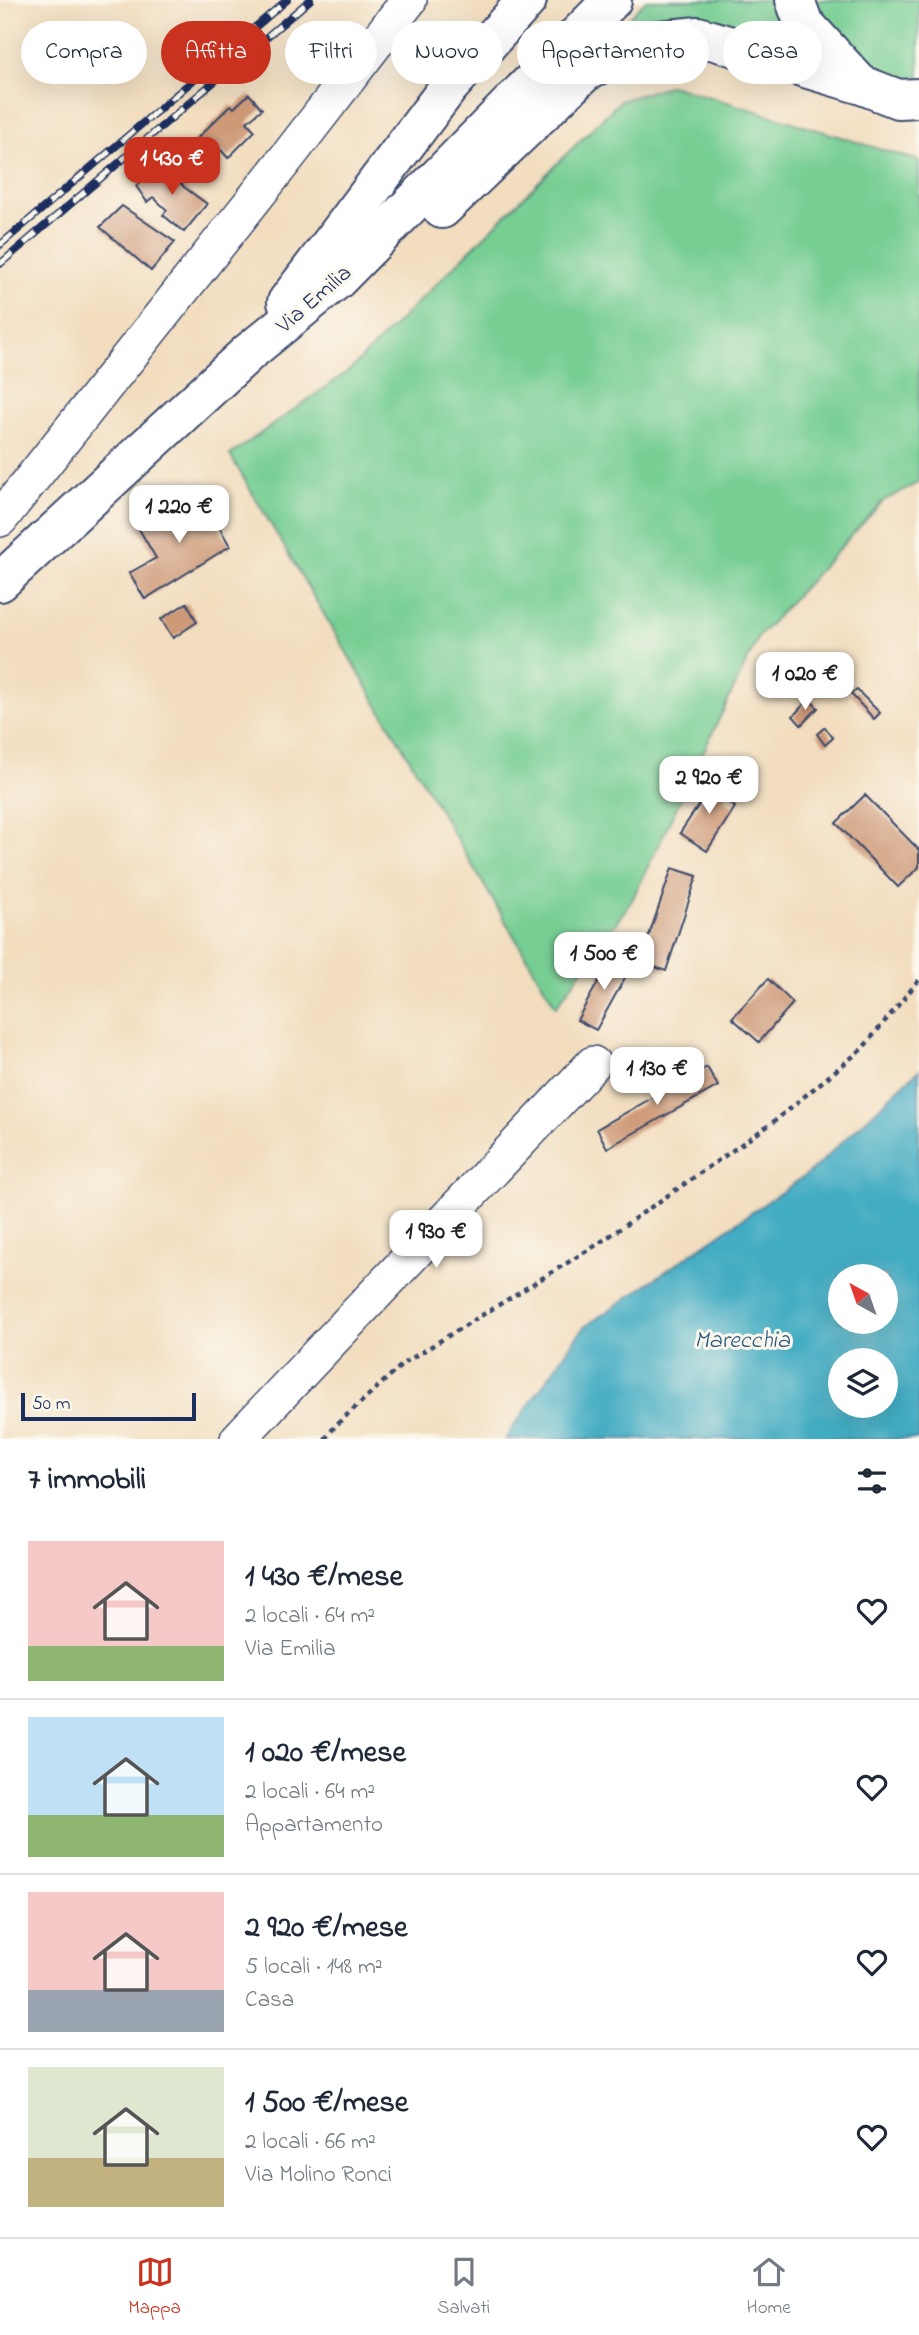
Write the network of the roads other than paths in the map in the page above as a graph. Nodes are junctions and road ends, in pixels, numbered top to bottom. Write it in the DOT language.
graph roads {
  1 [pos="409,0"];
  2 [pos="527,0"];
  3 [pos="612,0"];
  4 [pos="795,0"];
  5 [pos="862,85"];
  6 [pos="919,98"];
  7 [pos="338,279"];
  8 [pos="248,353"];
  9 [pos="0,519"];
  10 [pos="0,582"];
  11 [pos="593,1063"];
  12 [pos="238,1439"];
  1 -- 9 [label="street"];
  2 -- 8 [label="main road"];
  3 -- 7 [label="main road, Via Emilia"];
  4 -- 5 [label="main road"];
  5 -- 6 [label="main road"];
  5 -- 7 [label="main road"];
  7 -- 8 [label="main road, Via Emilia"];
  8 -- 10 [label="main road, Via Emilia"];
  11 -- 12 [label="street"];
}
